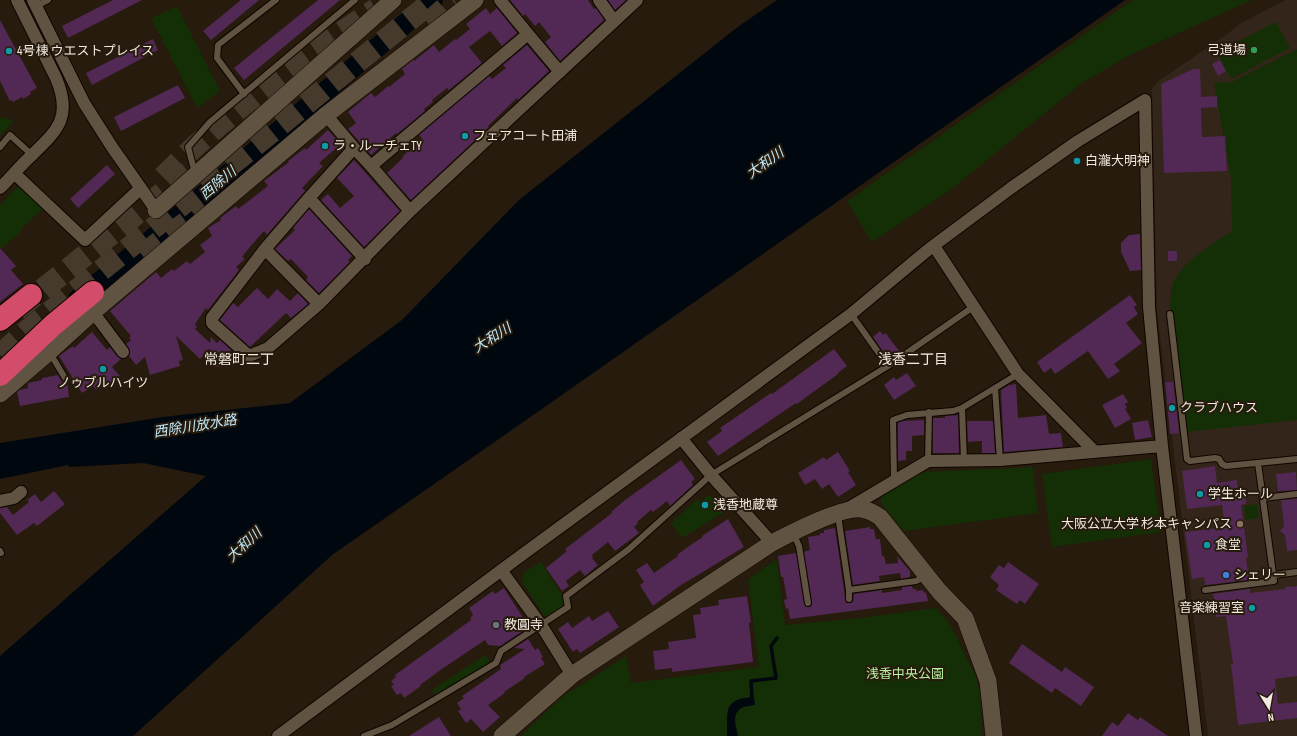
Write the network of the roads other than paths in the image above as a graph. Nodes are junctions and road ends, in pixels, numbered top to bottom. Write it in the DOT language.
graph roads {
  1 [pos="17,0"];
  2 [pos="48,0"];
  3 [pos="276,0"];
  4 [pos="356,0"];
  5 [pos="393,0"];
  6 [pos="475,0"];
  7 [pos="500,0"];
  8 [pos="599,0"];
  9 [pos="637,0"];
  10 [pos="34,3"];
  11 [pos="614,21"];
  12 [pos="528,34"];
  13 [pos="560,72"];
  14 [pos="244,94"];
  15 [pos="326,115"];
  16 [pos="0,147"];
  17 [pos="354,148"];
  18 [pos="32,155"];
  19 [pos="371,166"];
  20 [pos="14,173"];
  21 [pos="196,175"];
  22 [pos="0,188"];
  23 [pos="141,188"];
  24 [pos="309,198"];
  25 [pos="156,210"];
  26 [pos="410,211"];
  27 [pos="934,246"];
  28 [pos="264,249"];
  29 [pos="365,259"];
  30 [pos="31,295"];
  31 [pos="93,302"];
  32 [pos="319,304"];
  33 [pos="973,307"];
  34 [pos="851,314"];
  35 [pos="1170,314"];
  36 [pos="0,320"];
  37 [pos="49,352"];
  38 [pos="123,352"];
  39 [pos="888,366"];
  40 [pos="1018,374"];
  41 [pos="0,375"];
  42 [pos="65,378"];
  43 [pos="995,388"];
  44 [pos="0,394"];
  45 [pos="962,408"];
  46 [pos="929,412"];
  47 [pos="681,438"];
  48 [pos="1162,446"];
  49 [pos="1095,452"];
  50 [pos="1297,459"];
  51 [pos="964,460"];
  52 [pos="1000,460"];
  53 [pos="928,461"];
  54 [pos="1258,463"];
  55 [pos="711,475"];
  56 [pos="894,480"];
  57 [pos="22,492"];
  58 [pos="1297,494"];
  59 [pos="1264,498"];
  60 [pos="0,501"];
  61 [pos="842,512"];
  62 [pos="793,532"];
  63 [pos="772,543"];
  64 [pos="501,570"];
  65 [pos="1297,572"];
  66 [pos="1274,575"];
  67 [pos="927,576"];
  68 [pos="849,590"];
  69 [pos="1205,590"];
  70 [pos="849,599"];
  71 [pos="808,603"];
  72 [pos="541,625"];
  73 [pos="572,675"];
  74 [pos="296,731"];
  75 [pos="278,736"];
  76 [pos="364,736"];
  77 [pos="502,736"];
  78 [pos="994,736"];
  79 [pos="1196,736"];
  1 -- 18 [label="street"];
  2 -- 10 [label="lane"];
  3 -- 14 [label="lane"];
  4 -- 14 [label="lane"];
  5 -- 21 [label="street"];
  6 -- 15 [label="street"];
  7 -- 12 [label="street"];
  8 -- 11 [label="street"];
  9 -- 11 [label="street"];
  10 -- 23 [label="street"];
  11 -- 13 [label="street"];
  12 -- 13 [label="street"];
  12 -- 19 [label="street"];
  13 -- 26 [label="street"];
  14 -- 21 [label="lane"];
  15 -- 17 [label="street"];
  15 -- 31 [label="street"];
  16 -- 18 [label="lane"];
  17 -- 19 [label="street"];
  17 -- 24 [label="street"];
  18 -- 20 [label="street"];
  19 -- 26 [label="street"];
  20 -- 22 [label="street"];
  20 -- 23 [label="street"];
  21 -- 25 [label="street"];
  23 -- 25 [label="street"];
  24 -- 28 [label="street"];
  24 -- 29 [label="street"];
  26 -- 29 [label="street"];
  27 -- 33 [label="street"];
  27 -- 34 [label="street"];
  27 -- 48 [label="street"];
  28 -- 32 [label="street"];
  28 -- 32 [label="street"];
  29 -- 32 [label="street"];
  30 -- 36 [label="highway"];
  31 -- 37 [label="street"];
  31 -- 38 [label="street"];
  31 -- 41 [label="highway"];
  33 -- 39 [label="lane"];
  33 -- 40 [label="street"];
  34 -- 39 [label="lane"];
  34 -- 47 [label="street"];
  35 -- 54 [label="lane"];
  37 -- 42 [label="lane"];
  37 -- 44 [label="street"];
  39 -- 55 [label="lane"];
  40 -- 43 [label="lane"];
  40 -- 49 [label="street"];
  43 -- 45 [label="lane"];
  43 -- 52 [label="lane"];
  45 -- 46 [label="lane"];
  45 -- 51 [label="lane"];
  46 -- 53 [label="lane"];
  46 -- 56 [label="lane"];
  47 -- 55 [label="street"];
  47 -- 64 [label="street"];
  48 -- 49 [label="street"];
  48 -- 79 [label="street"];
  49 -- 52 [label="street"];
  50 -- 54 [label="lane"];
  51 -- 52 [label="street"];
  51 -- 53 [label="street"];
  53 -- 56 [label="street"];
  54 -- 59 [label="lane"];
  55 -- 63 [label="street"];
  55 -- 72 [label="lane"];
  56 -- 61 [label="street"];
  57 -- 60 [label="street"];
  58 -- 59 [label="lane"];
  59 -- 66 [label="lane"];
  61 -- 62 [label="street"];
  61 -- 67 [label="street"];
  61 -- 68 [label="lane"];
  62 -- 63 [label="street"];
  62 -- 71 [label="lane"];
  63 -- 73 [label="street"];
  64 -- 72 [label="street"];
  64 -- 74 [label="street"];
  65 -- 66 [label="lane"];
  66 -- 69 [label="lane"];
  67 -- 68 [label="lane"];
  67 -- 78 [label="street"];
  68 -- 70 [label="lane"];
  72 -- 73 [label="street"];
  72 -- 76 [label="lane"];
  73 -- 77 [label="street"];
  74 -- 75 [label="street"];
}
